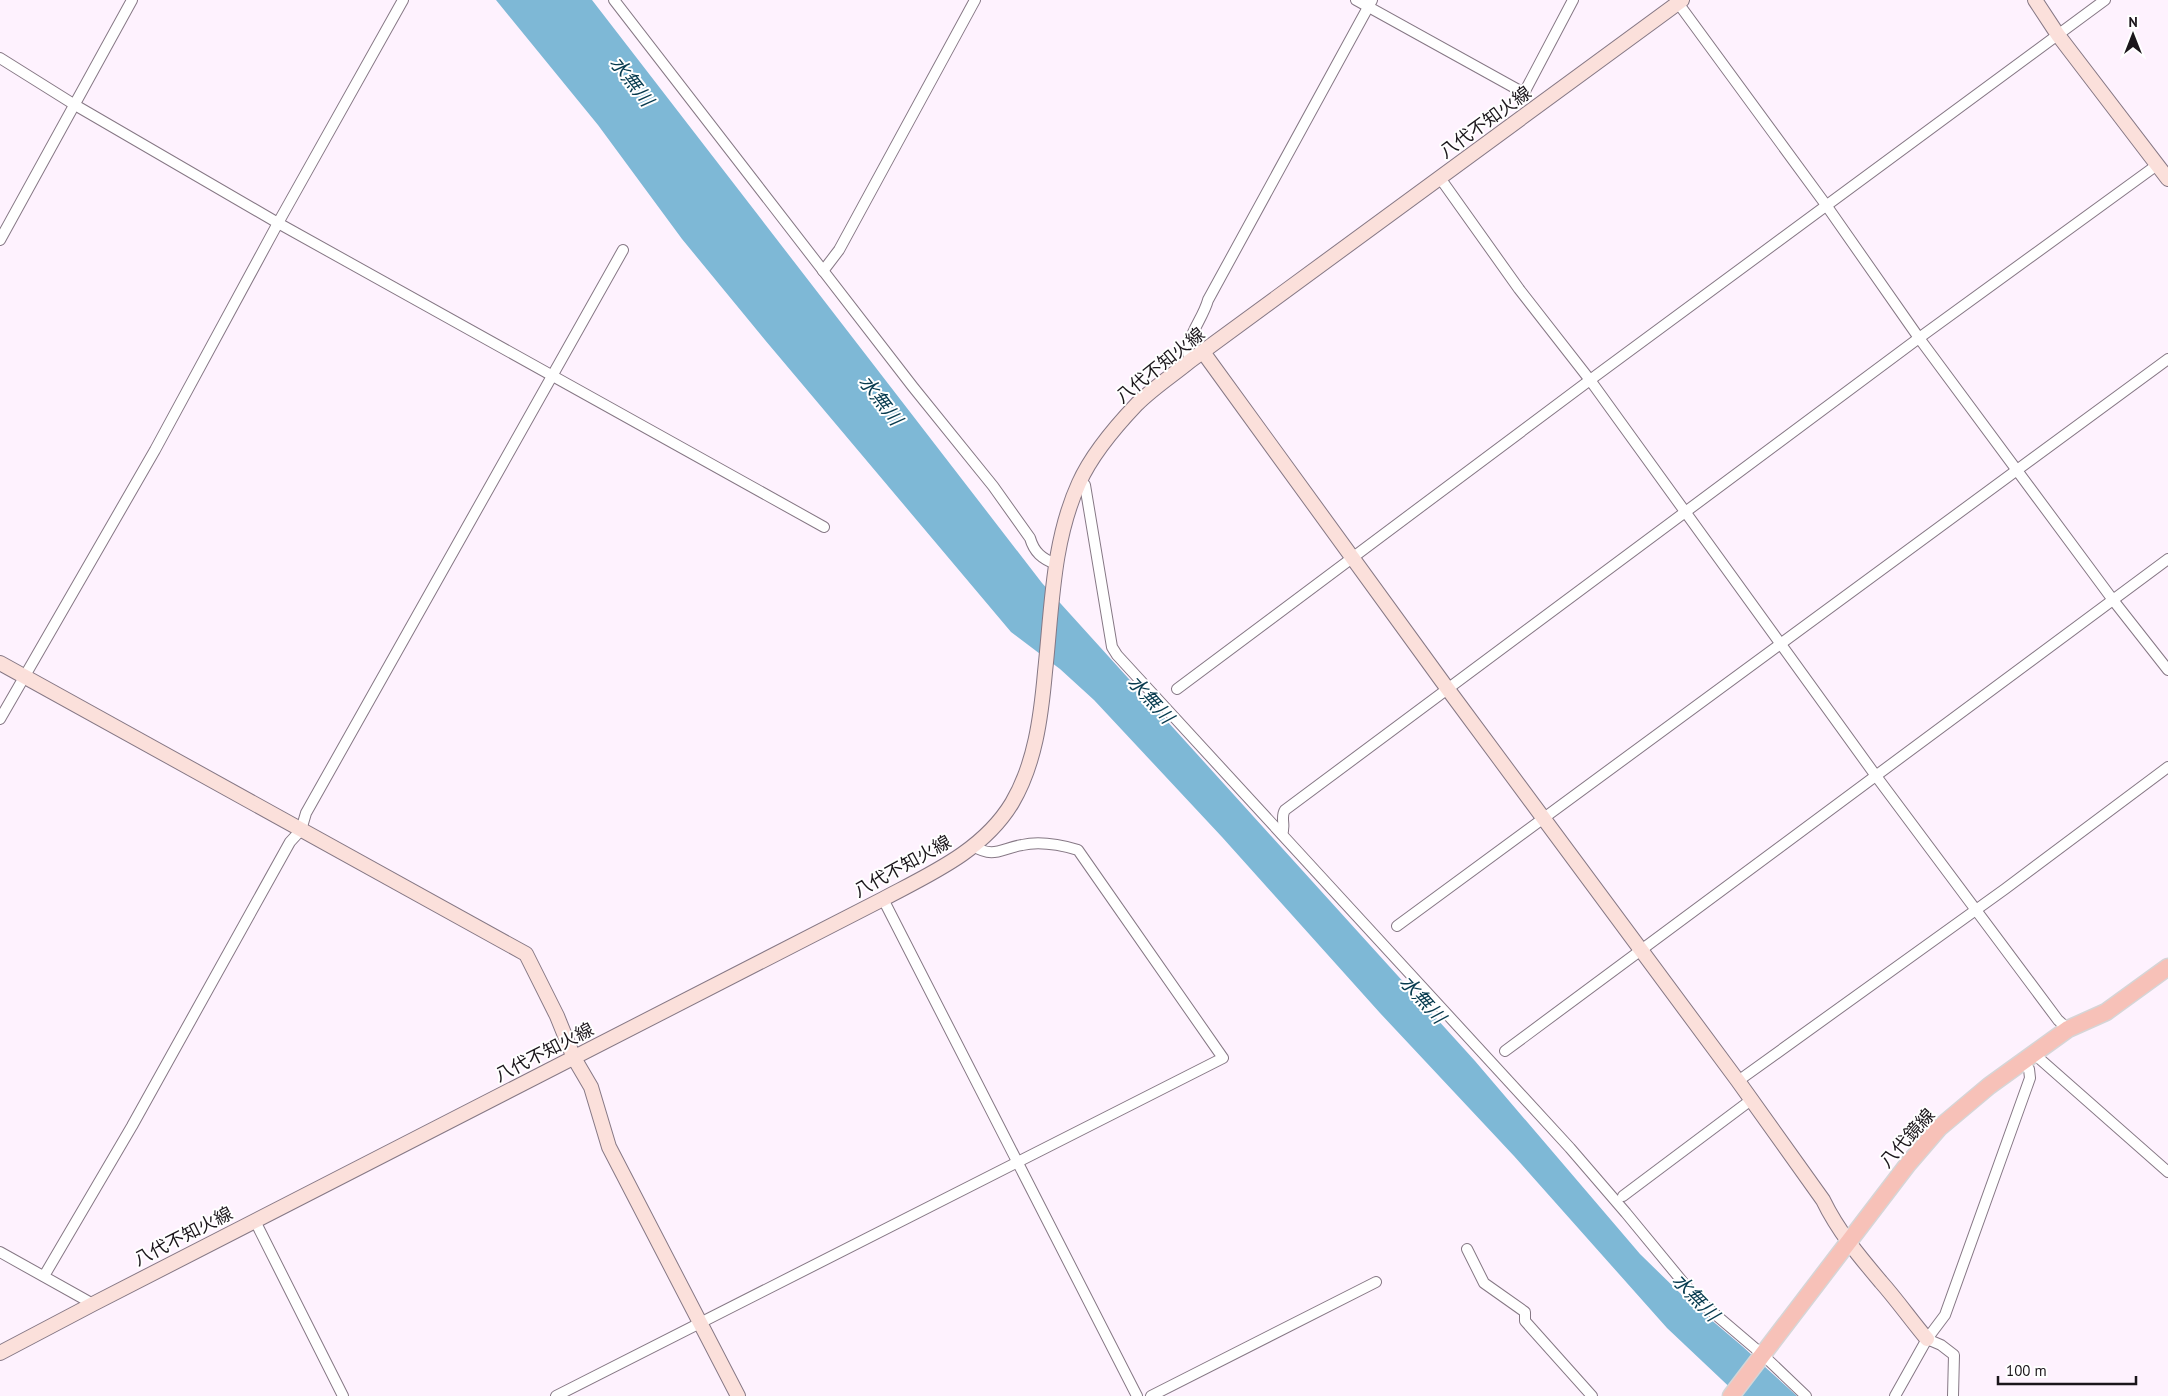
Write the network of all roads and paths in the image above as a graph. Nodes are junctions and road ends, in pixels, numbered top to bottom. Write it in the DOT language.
graph roads {
  1 [pos="132,0"];
  2 [pos="403,0"];
  3 [pos="614,0"];
  4 [pos="975,0"];
  5 [pos="1356,0"];
  6 [pos="1573,0"];
  7 [pos="2035,0"];
  8 [pos="2105,0"];
  9 [pos="1680,2"];
  10 [pos="1370,4"];
  11 [pos="2058,35"];
  12 [pos="0,58"];
  13 [pos="75,105"];
  14 [pos="2157,165"];
  15 [pos="1440,178"];
  16 [pos="2168,179"];
  17 [pos="1826,205"];
  18 [pos="278,223"];
  19 [pos="0,240"];
  20 [pos="623,250"];
  21 [pos="823,271"];
  22 [pos="1919,338"];
  23 [pos="1203,352"];
  24 [pos="2168,359"];
  25 [pos="1190,361"];
  26 [pos="552,376"];
  27 [pos="1590,380"];
  28 [pos="2018,470"];
  29 [pos="1079,481"];
  30 [pos="1684,513"];
  31 [pos="824,527"];
  32 [pos="1353,557"];
  33 [pos="2168,559"];
  34 [pos="1055,569"];
  35 [pos="2113,600"];
  36 [pos="1780,644"];
  37 [pos="0,663"];
  38 [pos="2168,670"];
  39 [pos="24,676"];
  40 [pos="1447,688"];
  41 [pos="1177,689"];
  42 [pos="0,719"];
  43 [pos="2168,767"];
  44 [pos="1876,776"];
  45 [pos="1543,818"];
  46 [pos="302,830"];
  47 [pos="1282,834"];
  48 [pos="973,846"];
  49 [pos="883,899"];
  50 [pos="1975,909"];
  51 [pos="1397,926"];
  52 [pos="1641,949"];
  53 [pos="2168,967"];
  54 [pos="2068,1029"];
  55 [pos="1505,1051"];
  56 [pos="574,1058"];
  57 [pos="2028,1059"];
  58 [pos="1738,1081"];
  59 [pos="1751,1100"];
  60 [pos="1018,1162"];
  61 [pos="2168,1172"];
  62 [pos="1623,1196"];
  63 [pos="254,1221"];
  64 [pos="1849,1242"];
  65 [pos="1467,1249"];
  66 [pos="0,1252"];
  67 [pos="44,1276"];
  68 [pos="1376,1282"];
  69 [pos="93,1304"];
  70 [pos="701,1322"];
  71 [pos="1927,1339"];
  72 [pos="0,1353"];
  73 [pos="1762,1356"];
  74 [pos="343,1396"];
  75 [pos="556,1396"];
  76 [pos="738,1396"];
  77 [pos="1138,1396"];
  78 [pos="1151,1396"];
  79 [pos="1592,1396"];
  80 [pos="1731,1396"];
  81 [pos="1806,1396"];
  82 [pos="1894,1396"];
  83 [pos="1953,1396"];
  1 -- 13 [label="street"];
  2 -- 18 [label="street"];
  3 -- 21 [label="street"];
  4 -- 21 [label="street"];
  5 -- 10 [label="street"];
  6 -- 10 [label="street"];
  7 -- 11 [label="main road"];
  8 -- 11 [label="street"];
  9 -- 15 [label="main road, 八代不知火線"];
  9 -- 17 [label="street"];
  10 -- 25 [label="street"];
  11 -- 14 [label="main road"];
  11 -- 17 [label="street"];
  12 -- 13 [label="street"];
  13 -- 18 [label="street"];
  13 -- 19 [label="street"];
  14 -- 16 [label="main road"];
  14 -- 22 [label="street"];
  15 -- 23 [label="main road, 八代不知火線"];
  15 -- 27 [label="street"];
  17 -- 22 [label="street"];
  17 -- 27 [label="street"];
  18 -- 26 [label="street"];
  18 -- 39 [label="street"];
  20 -- 26 [label="street"];
  21 -- 34 [label="street"];
  22 -- 28 [label="street"];
  22 -- 30 [label="street"];
  23 -- 25 [label="main road, 八代不知火線"];
  23 -- 32 [label="main road"];
  24 -- 28 [label="street"];
  25 -- 29 [label="main road, 八代不知火線"];
  26 -- 31 [label="street"];
  26 -- 46 [label="street"];
  27 -- 30 [label="street"];
  27 -- 32 [label="street"];
  28 -- 35 [label="street"];
  28 -- 36 [label="street"];
  29 -- 34 [label="main road, 八代不知火線"];
  29 -- 47 [label="street"];
  30 -- 36 [label="street"];
  30 -- 40 [label="street"];
  32 -- 40 [label="main road"];
  32 -- 41 [label="street"];
  33 -- 35 [label="street"];
  34 -- 48 [label="main road, 八代不知火線"];
  35 -- 38 [label="street"];
  35 -- 44 [label="street"];
  36 -- 44 [label="street"];
  36 -- 45 [label="street"];
  37 -- 39 [label="main road"];
  39 -- 42 [label="street"];
  39 -- 46 [label="main road"];
  40 -- 45 [label="main road"];
  40 -- 47 [label="street"];
  43 -- 50 [label="street"];
  44 -- 50 [label="street"];
  44 -- 52 [label="street"];
  45 -- 51 [label="street"];
  45 -- 52 [label="main road"];
  46 -- 56 [label="main road"];
  46 -- 67 [label="street"];
  47 -- 73 [label="street"];
  48 -- 49 [label="main road, 八代不知火線"];
  48 -- 60 [label="street"];
  49 -- 56 [label="main road, 八代不知火線"];
  49 -- 60 [label="street"];
  50 -- 54 [label="street"];
  50 -- 58 [label="street"];
  52 -- 55 [label="street"];
  52 -- 58 [label="main road"];
  53 -- 54 [label="main road, 八代鏡線"];
  54 -- 57 [label="main road, 八代鏡線"];
  56 -- 63 [label="main road, 八代不知火線"];
  56 -- 70 [label="main road"];
  57 -- 61 [label="street"];
  57 -- 64 [label="main road, 八代鏡線"];
  57 -- 71 [label="street"];
  58 -- 59 [label="main road"];
  59 -- 62 [label="street"];
  59 -- 64 [label="main road"];
  60 -- 70 [label="street"];
  60 -- 77 [label="street"];
  63 -- 69 [label="main road, 八代不知火線"];
  63 -- 74 [label="street"];
  64 -- 71 [label="main road"];
  64 -- 73 [label="main road, 八代鏡線"];
  65 -- 79 [label="street"];
  66 -- 67 [label="street"];
  67 -- 69 [label="street"];
  68 -- 78 [label="street"];
  69 -- 72 [label="main road, 八代不知火線"];
  70 -- 75 [label="street"];
  70 -- 76 [label="main road"];
  71 -- 82 [label="street"];
  71 -- 83 [label="street"];
  73 -- 80 [label="main road, 八代鏡線"];
  73 -- 81 [label="street"];
}
